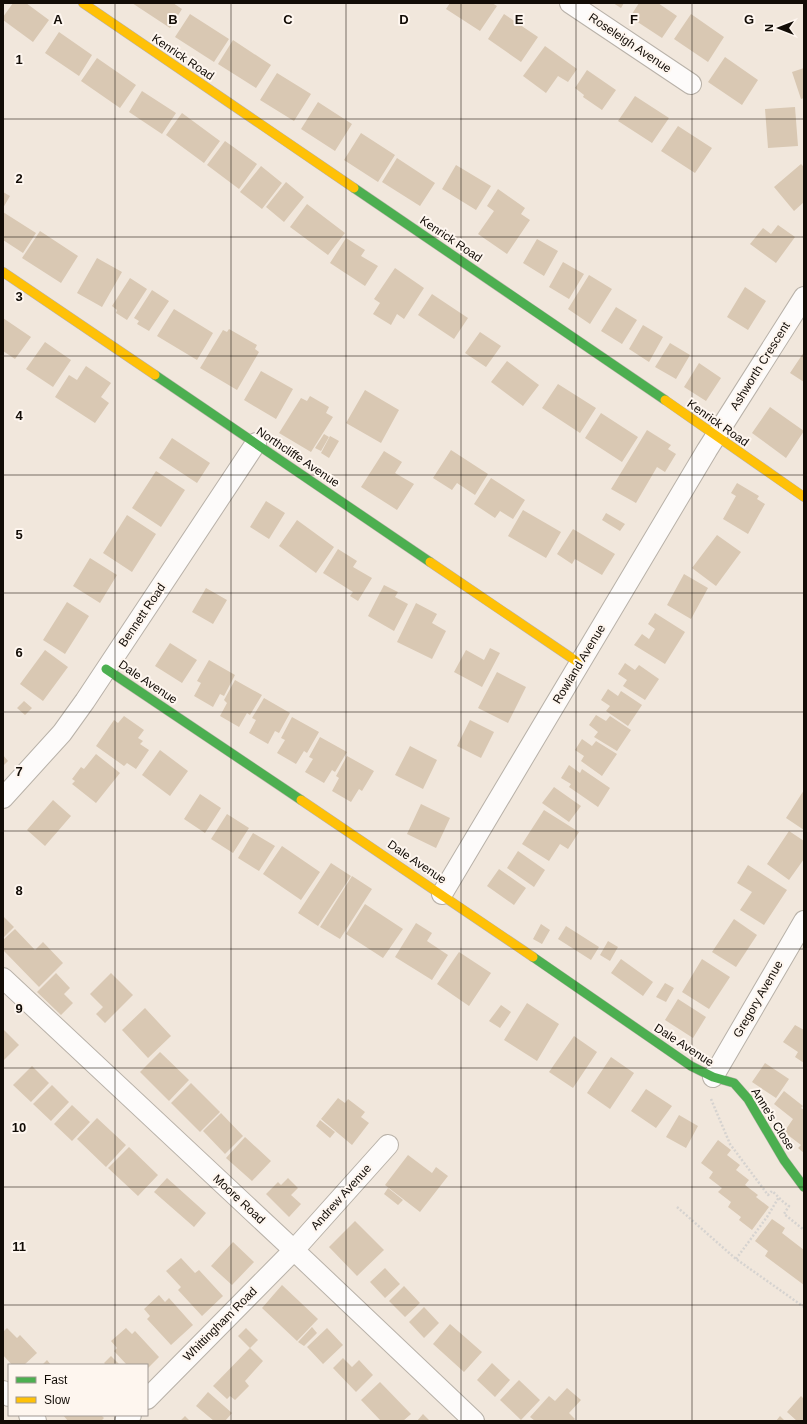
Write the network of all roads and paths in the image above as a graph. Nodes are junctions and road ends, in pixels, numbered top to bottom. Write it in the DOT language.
graph roads {
  1 [pos="83,3"];
  2 [pos="570,3"];
  3 [pos="691,84"];
  4 [pos="3,272"];
  5 [pos="804,297"];
  6 [pos="716,435"];
  7 [pos="256,443"];
  8 [pos="804,497"];
  9 [pos="580,663"];
  10 [pos="106,669"];
  11 [pos="3,798"];
  12 [pos="442,894"];
  13 [pos="804,921"];
  14 [pos="3,978"];
  15 [pos="712,1077"];
  16 [pos="710,1097"];
  17 [pos="388,1145"];
  18 [pos="804,1187"];
  19 [pos="779,1197"];
  20 [pos="677,1207"];
  21 [pos="804,1230"];
  22 [pos="294,1250"];
  23 [pos="736,1258"];
  24 [pos="804,1308"];
  25 [pos="148,1397"];
  26 [pos="474,1421"];
  1 -- 6 [label="street, Kenrick Road"];
  2 -- 3 [label="street, Roseleigh Avenue"];
  4 -- 7 [label="street, Northcliffe Avenue"];
  5 -- 6 [label="street, Ashworth Crescent"];
  6 -- 8 [label="street, Kenrick Road"];
  6 -- 9 [label="street, Rowland Avenue"];
  7 -- 9 [label="street, Northcliffe Avenue"];
  7 -- 10 [label="street, Bennett Road"];
  9 -- 12 [label="street, Rowland Avenue"];
  10 -- 11 [label="street, Bennett Road"];
  10 -- 12 [label="street, Dale Avenue"];
  12 -- 15 [label="street, Dale Avenue"];
  13 -- 15 [label="street, Gregory Avenue"];
  14 -- 22 [label="street, Moore Road"];
  15 -- 18 [label="street, Anne's Close"];
  16 -- 19 [label="path"];
  17 -- 22 [label="street, Andrew Avenue"];
  19 -- 21 [label="path"];
  19 -- 23 [label="path"];
  20 -- 23 [label="path"];
  22 -- 25 [label="street, Whittingham Road"];
  22 -- 26 [label="street, Moore Road"];
  23 -- 24 [label="path"];
}
